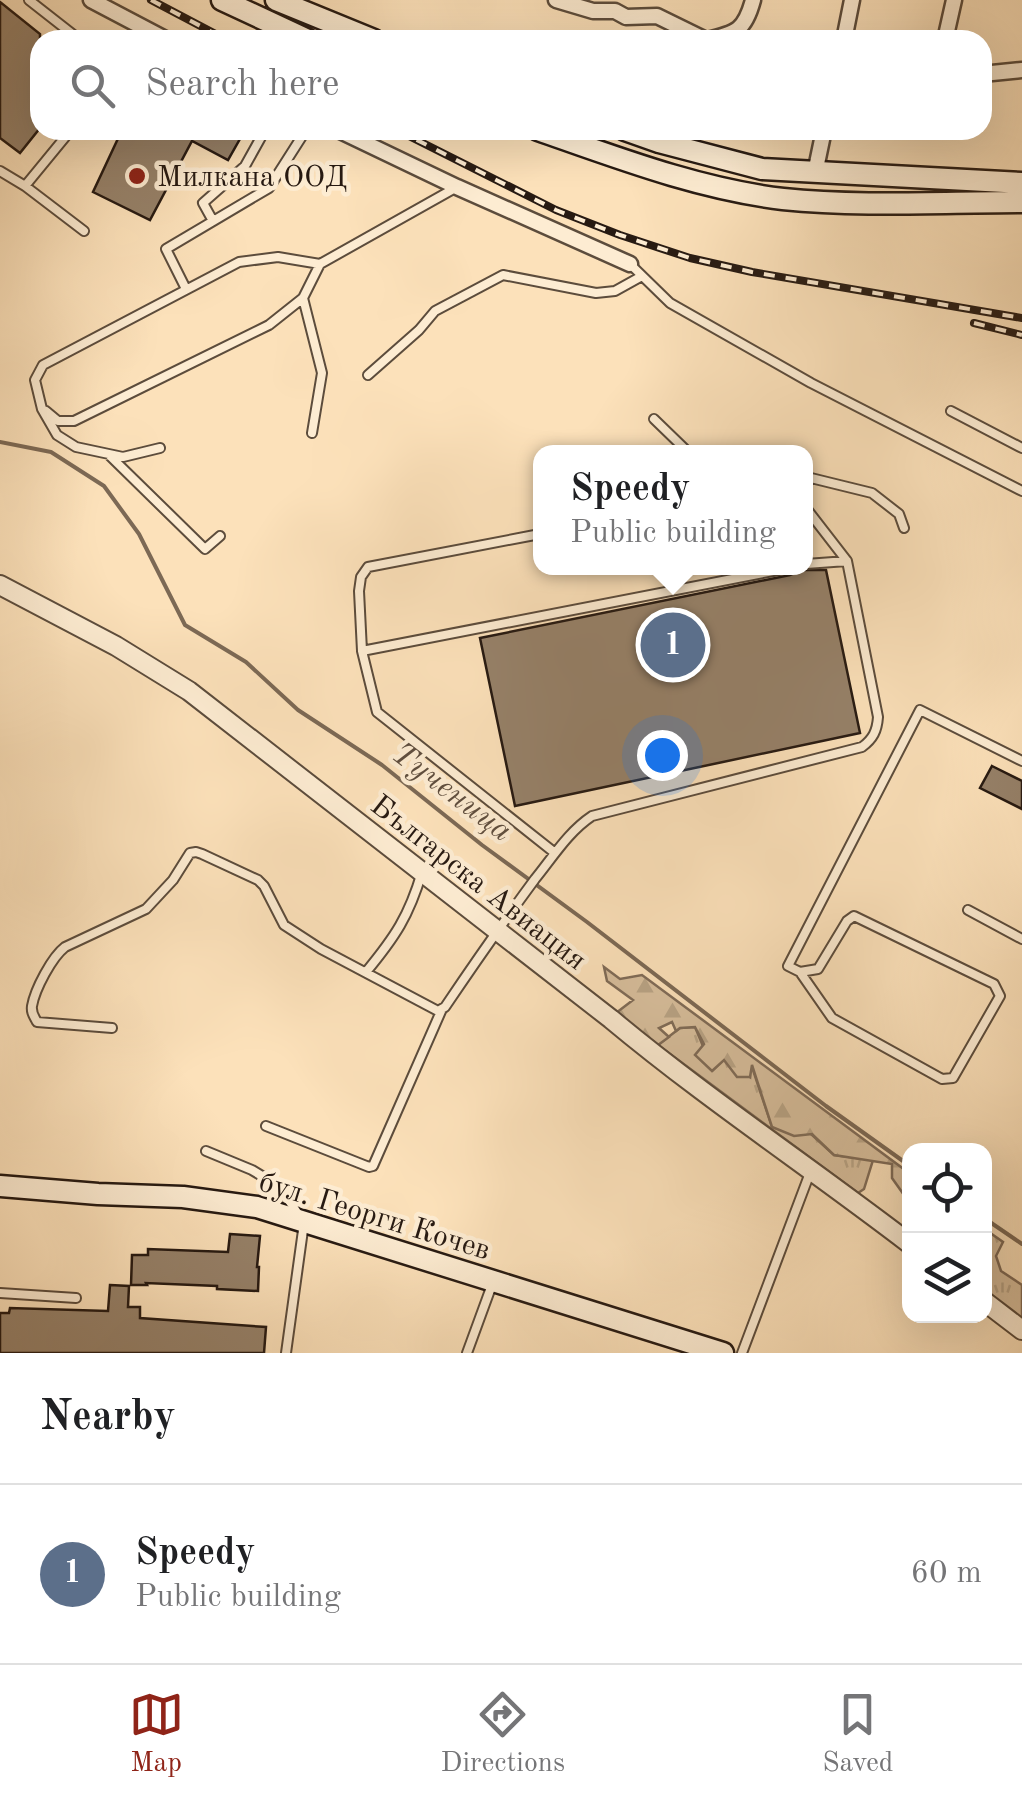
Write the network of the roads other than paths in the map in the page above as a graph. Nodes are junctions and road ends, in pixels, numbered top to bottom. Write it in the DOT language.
graph roads {
  1 [pos="30,0"];
  2 [pos="91,0"];
  3 [pos="222,0"];
  4 [pos="276,0"];
  5 [pos="556,0"];
  6 [pos="753,0"];
  7 [pos="852,0"];
  8 [pos="954,0"];
  9 [pos="592,5"];
  10 [pos="68,30"];
  11 [pos="138,30"];
  12 [pos="286,30"];
  13 [pos="350,30"];
  14 [pos="686,30"];
  15 [pos="735,30"];
  16 [pos="846,30"];
  17 [pos="948,30"];
  18 [pos="1022,70"];
  19 [pos="992,73"];
  20 [pos="63,140"];
  21 [pos="259,140"];
  22 [pos="300,140"];
  23 [pos="359,140"];
  24 [pos="566,140"];
  25 [pos="654,140"];
  26 [pos="822,140"];
  27 [pos="0,171"];
  28 [pos="815,173"];
  29 [pos="1022,183"];
  30 [pos="25,186"];
  31 [pos="458,188"];
  32 [pos="1022,202"];
  33 [pos="213,221"];
  34 [pos="84,231"];
  35 [pos="320,264"];
  36 [pos="630,264"];
  37 [pos="642,276"];
  38 [pos="186,290"];
  39 [pos="303,298"];
  40 [pos="368,375"];
  41 [pos="42,408"];
  42 [pos="951,411"];
  43 [pos="654,419"];
  44 [pos="312,434"];
  45 [pos="681,445"];
  46 [pos="160,448"];
  47 [pos="1022,448"];
  48 [pos="108,454"];
  49 [pos="813,479"];
  50 [pos="1022,491"];
  51 [pos="813,517"];
  52 [pos="904,528"];
  53 [pos="533,535"];
  54 [pos="220,536"];
  55 [pos="847,561"];
  56 [pos="813,563"];
  57 [pos="753,575"];
  58 [pos="0,585"];
  59 [pos="362,651"];
  60 [pos="1022,761"];
  61 [pos="555,853"];
  62 [pos="422,872"];
  63 [pos="968,910"];
  64 [pos="498,930"];
  65 [pos="1022,938"];
  66 [pos="366,972"];
  67 [pos="800,972"];
  68 [pos="442,1009"];
  69 [pos="112,1028"];
  70 [pos="266,1126"];
  71 [pos="206,1150"];
  72 [pos="811,1170"];
  73 [pos="0,1186"];
  74 [pos="304,1223"];
  75 [pos="902,1238"];
  76 [pos="493,1282"];
  77 [pos="0,1293"];
  78 [pos="76,1298"];
  79 [pos="992,1307"];
  80 [pos="1022,1330"];
  81 [pos="286,1353"];
  82 [pos="467,1353"];
  83 [pos="723,1353"];
  84 [pos="742,1353"];
  1 -- 10 [label="lane"];
  2 -- 11 [label="street"];
  3 -- 12 [label="main road"];
  4 -- 13 [label="main road"];
  5 -- 9 [label="street"];
  6 -- 15 [label="street"];
  7 -- 16 [label="street"];
  8 -- 17 [label="street"];
  9 -- 14 [label="street"];
  18 -- 19 [label="street"];
  20 -- 30 [label="lane"];
  21 -- 33 [label="lane"];
  22 -- 33 [label="lane"];
  23 -- 31 [label="street"];
  24 -- 32 [label="main road"];
  25 -- 28 [label="main road"];
  26 -- 28 [label="street"];
  27 -- 30 [label="lane"];
  28 -- 29 [label="main road"];
  30 -- 34 [label="lane"];
  31 -- 35 [label="lane"];
  31 -- 36 [label="street"];
  33 -- 38 [label="lane"];
  35 -- 38 [label="lane"];
  35 -- 39 [label="lane"];
  36 -- 37 [label="lane"];
  37 -- 40 [label="lane"];
  37 -- 50 [label="lane"];
  38 -- 41 [label="lane"];
  39 -- 41 [label="lane"];
  39 -- 44 [label="lane"];
  41 -- 48 [label="lane"];
  42 -- 47 [label="lane"];
  43 -- 45 [label="lane"];
  46 -- 48 [label="lane"];
  48 -- 54 [label="lane"];
  49 -- 52 [label="lane"];
  51 -- 55 [label="lane"];
  53 -- 59 [label="lane"];
  55 -- 56 [label="lane"];
  55 -- 61 [label="lane"];
  57 -- 59 [label="lane"];
  58 -- 62 [label="street, Българска Авиация"];
  59 -- 61 [label="lane"];
  60 -- 67 [label="lane"];
  61 -- 64 [label="lane"];
  62 -- 64 [label="street, Българска Авиация"];
  62 -- 66 [label="lane"];
  63 -- 65 [label="lane"];
  64 -- 68 [label="lane"];
  64 -- 72 [label="street, Българска Авиация"];
  66 -- 68 [label="lane"];
  66 -- 69 [label="lane"];
  67 -- 67 [label="lane"];
  68 -- 70 [label="lane"];
  71 -- 74 [label="lane"];
  72 -- 75 [label="street, Българска Авиация"];
  72 -- 84 [label="lane"];
  73 -- 74 [label="main road, бул. Георги Кочев"];
  74 -- 76 [label="main road, бул. Георги Кочев"];
  74 -- 81 [label="lane"];
  76 -- 82 [label="lane"];
  76 -- 83 [label="main road, бул. Георги Кочев"];
  77 -- 78 [label="lane"];
  79 -- 80 [label="street"];
}
